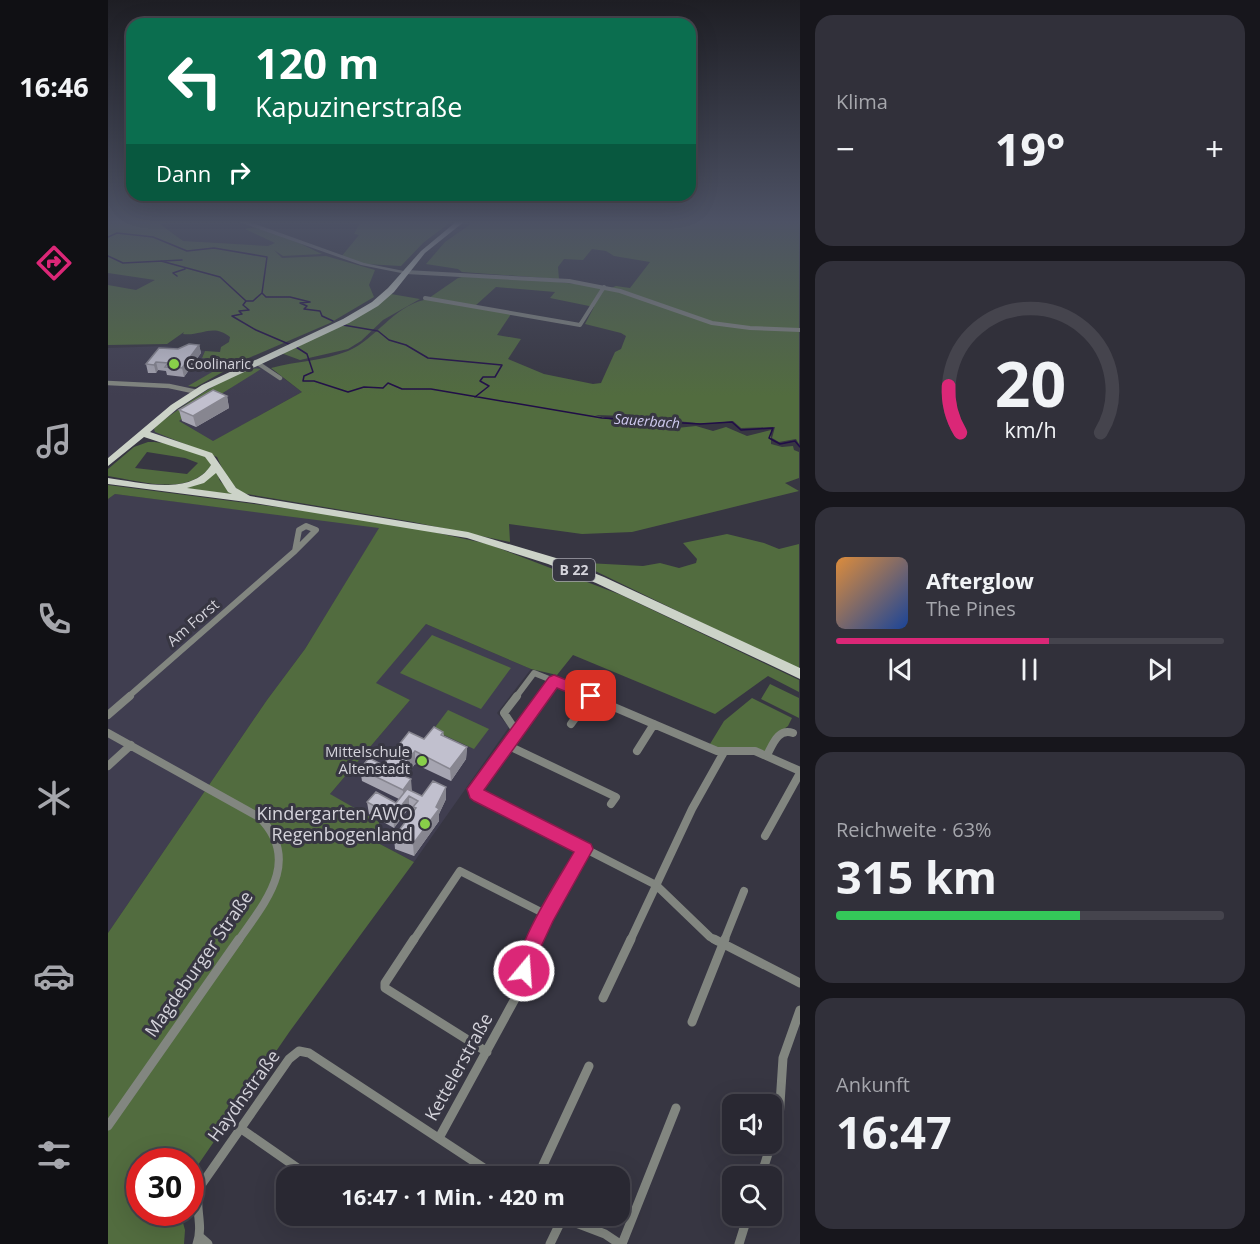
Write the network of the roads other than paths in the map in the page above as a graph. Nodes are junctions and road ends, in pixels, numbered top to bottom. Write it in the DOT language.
graph roads {
  1 [pos="400,279"];
  2 [pos="533,279"];
  3 [pos="604,287"];
  4 [pos="425,298"];
  5 [pos="800,330"];
  6 [pos="255,362"];
  7 [pos="280,378"];
  8 [pos="108,383"];
  9 [pos="197,392"];
  10 [pos="142,433"];
  11 [pos="158,438"];
  12 [pos="125,448"];
  13 [pos="108,463"];
  14 [pos="216,464"];
  15 [pos="108,481"];
  16 [pos="168,488"];
  17 [pos="254,500"];
  18 [pos="295,551"];
  19 [pos="800,674"];
  20 [pos="554,681"];
  21 [pos="591,696"];
  22 [pos="108,715"];
  23 [pos="571,724"];
  24 [pos="654,724"];
  25 [pos="516,731"];
  26 [pos="108,733"];
  27 [pos="793,734"];
  28 [pos="131,745"];
  29 [pos="507,745"];
  30 [pos="637,751"];
  31 [pos="724,752"];
  32 [pos="767,755"];
  33 [pos="108,766"];
  34 [pos="800,772"];
  35 [pos="611,804"];
  36 [pos="765,836"];
  37 [pos="585,849"];
  38 [pos="656,885"];
  39 [pos="744,891"];
  40 [pos="547,915"];
  41 [pos="723,946"];
  42 [pos="800,983"];
  43 [pos="603,998"];
  44 [pos="800,1010"];
  45 [pos="692,1022"];
  46 [pos="486,1052"];
  47 [pos="589,1066"];
  48 [pos="676,1108"];
  49 [pos="108,1126"];
  50 [pos="240,1128"];
  51 [pos="439,1138"];
  52 [pos="295,1166"];
  53 [pos="481,1166"];
  54 [pos="543,1166"];
  55 [pos="764,1166"];
  56 [pos="556,1226"];
  57 [pos="586,1226"];
  58 [pos="745,1226"];
  59 [pos="202,1242"];
  60 [pos="550,1244"];
  61 [pos="621,1244"];
  62 [pos="739,1244"];
  1 -- 6 [label="main road"];
  2 -- 3 [label="street"];
  3 -- 4 [label="street"];
  3 -- 5 [label="street"];
  6 -- 7 [label="street"];
  6 -- 9 [label="main road"];
  8 -- 9 [label="street"];
  9 -- 10 [label="main road"];
  10 -- 11 [label="main road"];
  10 -- 12 [label="main road"];
  11 -- 12 [label="main road"];
  11 -- 14 [label="main road"];
  12 -- 13 [label="main road"];
  14 -- 16 [label="main road"];
  14 -- 17 [label="main road"];
  15 -- 16 [label="main road, B 22"];
  16 -- 17 [label="main road, B 22"];
  17 -- 19 [label="main road, B 22"];
  18 -- 18 [label="street, Am Forst"];
  18 -- 22 [label="street, Am Forst"];
  20 -- 21 [label="street"];
  20 -- 25 [label="street"];
  20 -- 25 [label="street"];
  21 -- 23 [label="street"];
  21 -- 24 [label="street"];
  24 -- 30 [label="street"];
  24 -- 31 [label="street"];
  25 -- 29 [label="street"];
  26 -- 28 [label="street"];
  27 -- 32 [label="street"];
  28 -- 33 [label="street"];
  28 -- 49 [label="street, Magdeburger Straße"];
  29 -- 35 [label="street"];
  29 -- 37 [label="street"];
  31 -- 32 [label="street"];
  31 -- 38 [label="street"];
  32 -- 34 [label="street"];
  34 -- 36 [label="street"];
  37 -- 38 [label="street"];
  37 -- 40 [label="street, Kettelerstraße"];
  38 -- 41 [label="street"];
  38 -- 43 [label="street"];
  39 -- 41 [label="street"];
  40 -- 46 [label="street, Kettelerstraße"];
  40 -- 46 [label="street"];
  41 -- 42 [label="street"];
  41 -- 45 [label="street"];
  44 -- 55 [label="street"];
  46 -- 51 [label="street, Kettelerstraße"];
  47 -- 54 [label="street"];
  48 -- 61 [label="street"];
  50 -- 51 [label="street, Haydnstraße"];
  50 -- 52 [label="street"];
  50 -- 59 [label="street, Haydnstraße"];
  51 -- 53 [label="street, Haydnstraße"];
  56 -- 60 [label="street"];
  57 -- 61 [label="street"];
  58 -- 62 [label="street"];
}
